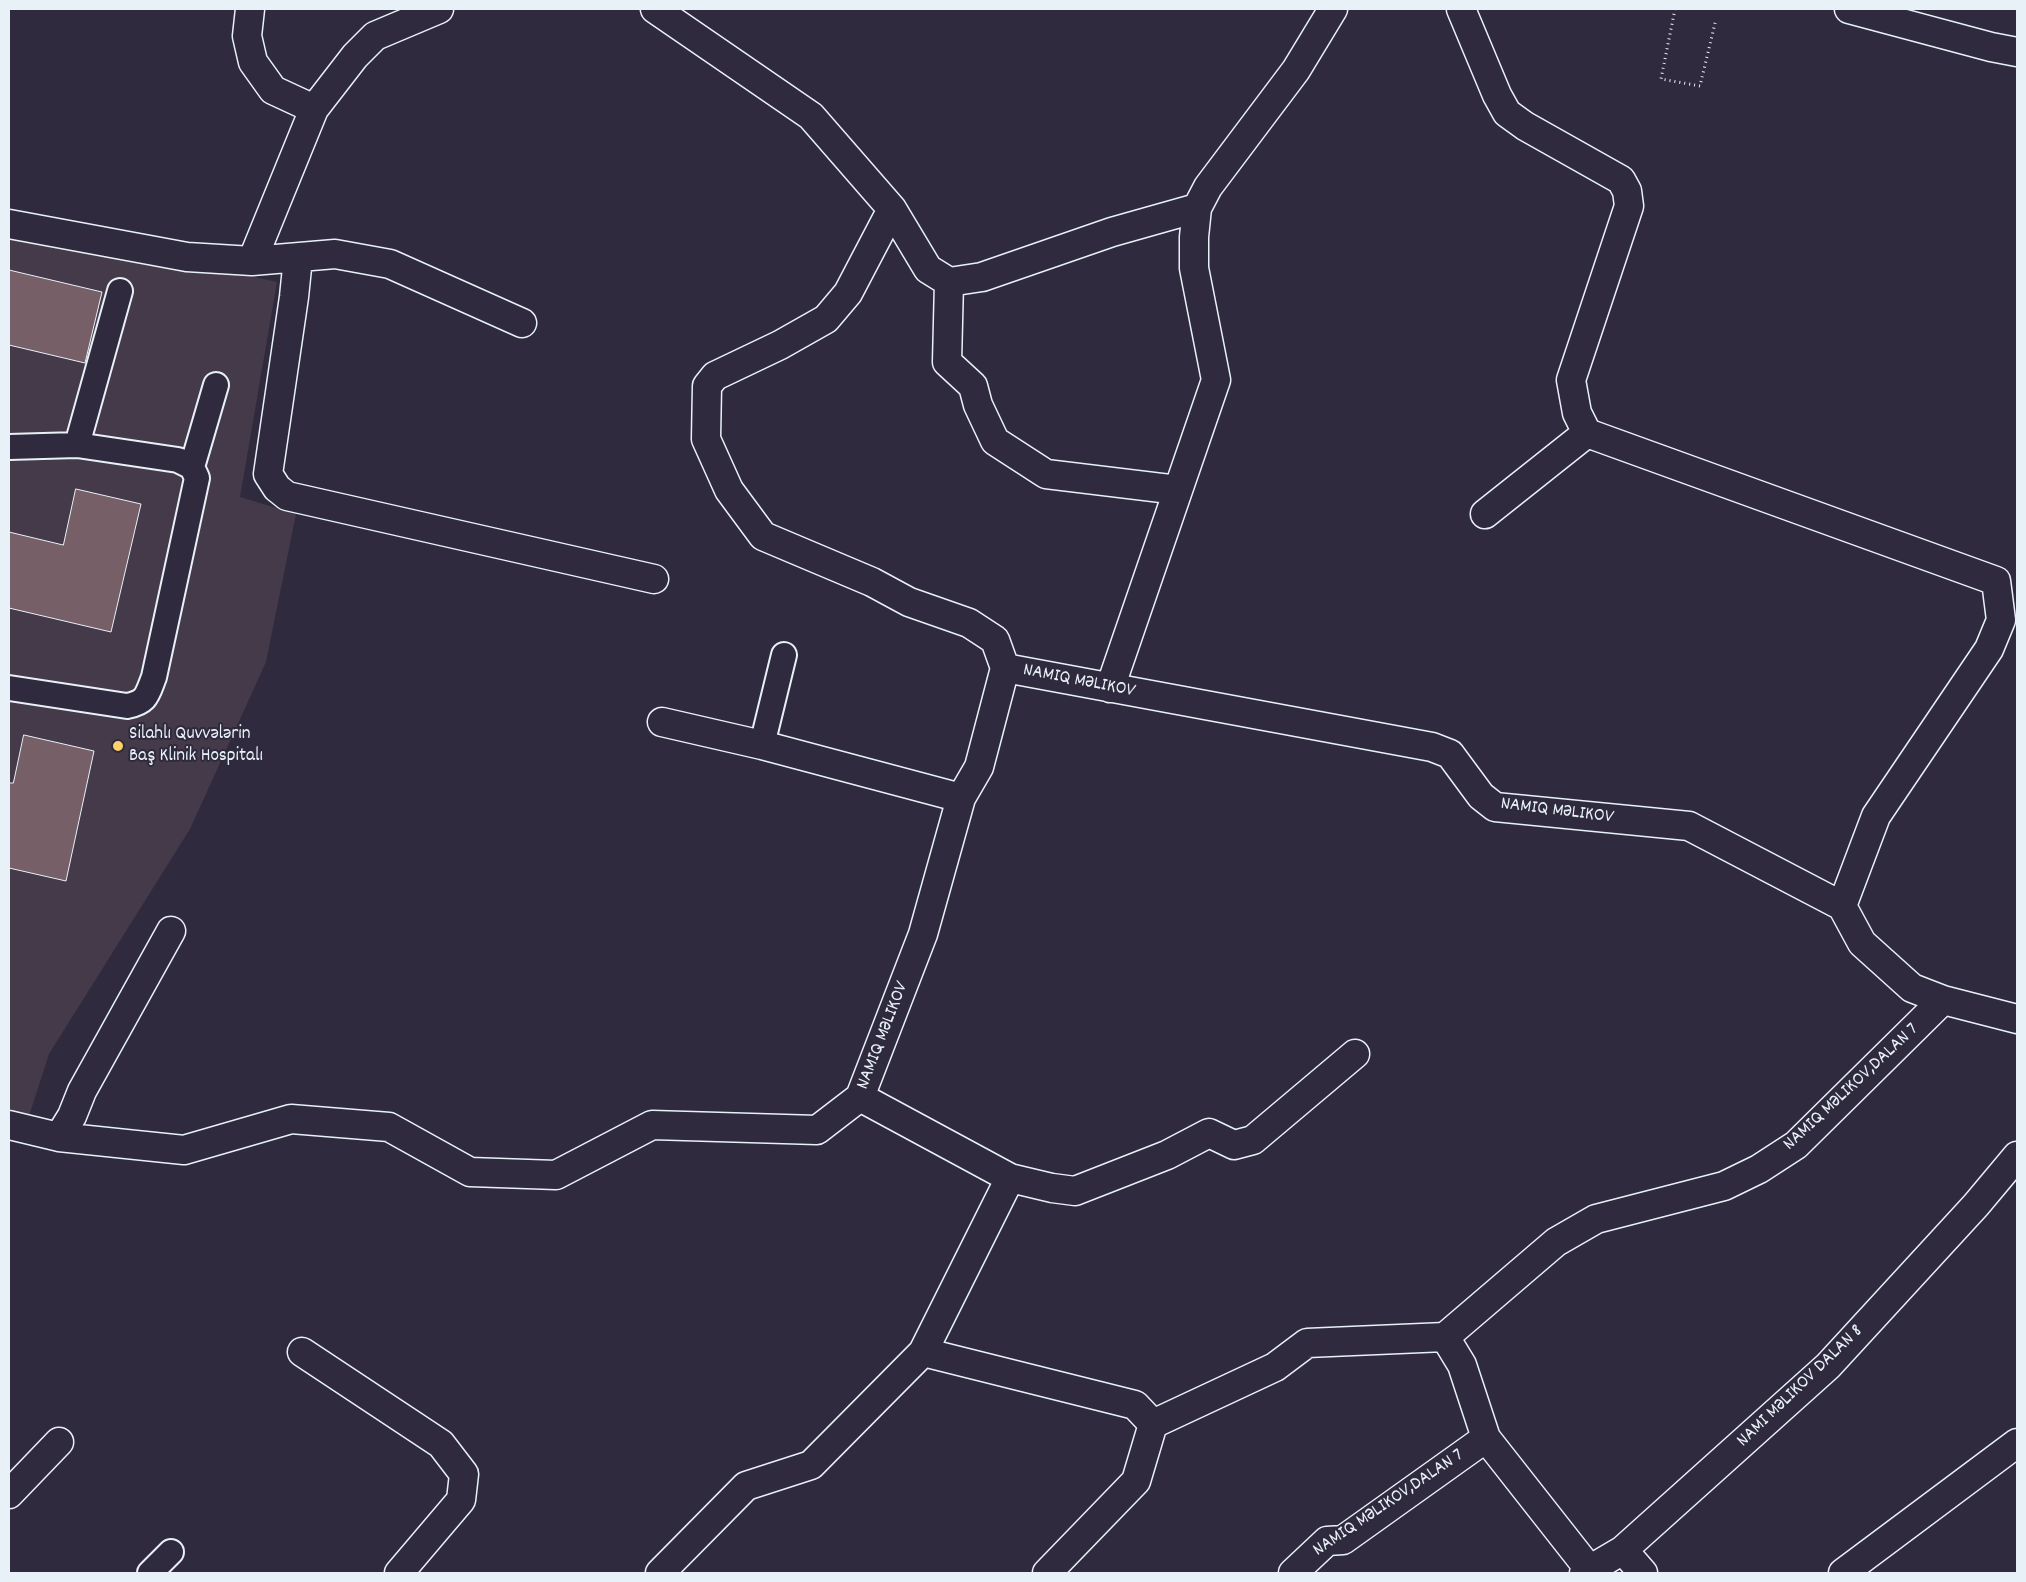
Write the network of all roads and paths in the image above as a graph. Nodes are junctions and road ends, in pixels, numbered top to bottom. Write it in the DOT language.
graph roads {
  1 [pos="250,9"];
  2 [pos="439,9"];
  3 [pos="655,9"];
  4 [pos="1333,9"];
  5 [pos="1461,9"];
  6 [pos="1675,9"];
  7 [pos="1849,9"];
  8 [pos="1716,18"];
  9 [pos="2017,52"];
  10 [pos="314,109"];
  11 [pos="1197,208"];
  12 [pos="892,209"];
  13 [pos="9,224"];
  14 [pos="298,258"];
  15 [pos="252,261"];
  16 [pos="949,282"];
  17 [pos="120,291"];
  18 [pos="522,324"];
  19 [pos="216,385"];
  20 [pos="1587,433"];
  21 [pos="77,445"];
  22 [pos="9,447"];
  23 [pos="192,467"];
  24 [pos="1178,490"];
  25 [pos="1485,514"];
  26 [pos="654,579"];
  27 [pos="2007,584"];
  28 [pos="784,655"];
  29 [pos="1005,668"];
  30 [pos="9,688"];
  31 [pos="1110,688"];
  32 [pos="662,722"];
  33 [pos="762,745"];
  34 [pos="961,798"];
  35 [pos="1842,906"];
  36 [pos="171,931"];
  37 [pos="1943,1000"];
  38 [pos="2017,1019"];
  39 [pos="1355,1054"];
  40 [pos="860,1097"];
  41 [pos="9,1124"];
  42 [pos="59,1137"];
  43 [pos="2017,1156"];
  44 [pos="1010,1178"];
  45 [pos="1445,1337"];
  46 [pos="302,1352"];
  47 [pos="923,1352"];
  48 [pos="1153,1424"];
  49 [pos="1486,1438"];
  50 [pos="59,1442"];
  51 [pos="2017,1443"];
  52 [pos="9,1494"];
  53 [pos="1623,1550"];
  54 [pos="171,1552"];
  55 [pos="1587,1571"];
  56 [pos="150,1573"];
  57 [pos="398,1573"];
  58 [pos="660,1573"];
  59 [pos="1047,1573"];
  60 [pos="1293,1573"];
  61 [pos="1643,1573"];
  62 [pos="1843,1573"];
  1 -- 10 [label="street"];
  2 -- 10 [label="street"];
  3 -- 12 [label="street"];
  4 -- 11 [label="street"];
  5 -- 20 [label="street"];
  6 -- 8 [label="path"];
  7 -- 9 [label="street"];
  10 -- 15 [label="street"];
  11 -- 16 [label="street"];
  11 -- 24 [label="street"];
  12 -- 16 [label="street"];
  12 -- 29 [label="street"];
  13 -- 15 [label="street"];
  14 -- 15 [label="street"];
  14 -- 18 [label="street"];
  14 -- 26 [label="street"];
  16 -- 24 [label="street"];
  17 -- 21 [label="lane"];
  19 -- 23 [label="lane"];
  20 -- 25 [label="street"];
  20 -- 27 [label="street"];
  21 -- 22 [label="lane"];
  21 -- 23 [label="lane"];
  23 -- 30 [label="lane"];
  24 -- 31 [label="street"];
  27 -- 35 [label="street"];
  28 -- 33 [label="lane"];
  29 -- 31 [label="street, NAMIQ MƏLIKOV"];
  29 -- 34 [label="street, NAMIQ MƏLIKOV"];
  31 -- 35 [label="street, NAMIQ MƏLIKOV"];
  32 -- 33 [label="street"];
  33 -- 34 [label="street"];
  34 -- 40 [label="street, NAMIQ MƏLIKOV"];
  35 -- 37 [label="street"];
  36 -- 42 [label="street"];
  37 -- 38 [label="street"];
  37 -- 45 [label="street, NAMIQ MƏLIKOV,DALAN 7"];
  39 -- 44 [label="street, NAMIQ MƏLIKOV"];
  40 -- 42 [label="street"];
  40 -- 44 [label="street, NAMIQ MƏLIKOV"];
  41 -- 42 [label="street"];
  43 -- 53 [label="street, NAMI MƏLIKOV DALAN 8"];
  44 -- 47 [label="street"];
  45 -- 48 [label="street"];
  45 -- 49 [label="street"];
  46 -- 57 [label="street"];
  47 -- 48 [label="street"];
  47 -- 58 [label="street"];
  48 -- 59 [label="street"];
  49 -- 55 [label="street"];
  49 -- 60 [label="street, NAMIQ MƏLIKOV,DALAN 7"];
  50 -- 52 [label="street"];
  51 -- 62 [label="street"];
  53 -- 55 [label="street, NAMI MƏLIKOV DALAN 8"];
  53 -- 61 [label="street"];
  54 -- 56 [label="lane"];
}
